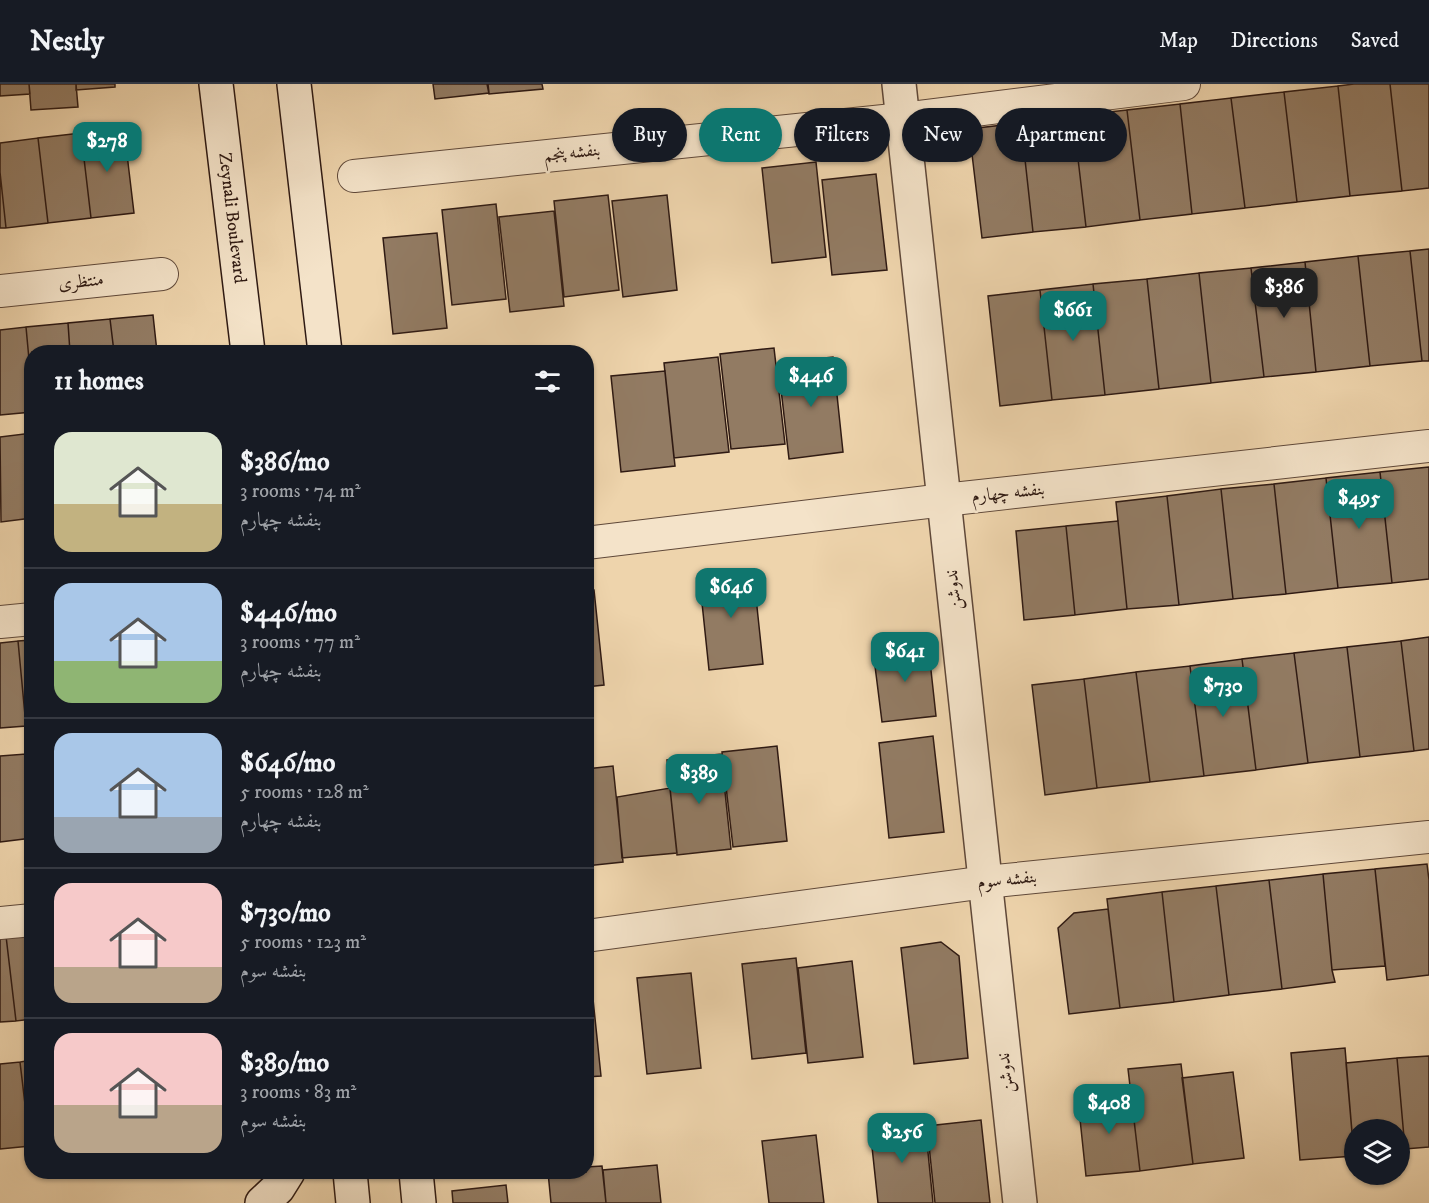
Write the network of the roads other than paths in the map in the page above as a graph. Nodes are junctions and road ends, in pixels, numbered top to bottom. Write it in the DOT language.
graph roads {
  1 [pos="216,84"];
  2 [pos="294,84"];
  3 [pos="899,84"];
  4 [pos="1184,84"];
  5 [pos="983,109"];
  6 [pos="902,110"];
  7 [pos="902,119"];
  8 [pos="908,162"];
  9 [pos="354,176"];
  10 [pos="162,274"];
  11 [pos="0,291"];
  12 [pos="247,345"];
  13 [pos="323,345"];
  14 [pos="1429,446"];
  15 [pos="944,500"];
  16 [pos="594,542"];
  17 [pos="24,620"];
  18 [pos="0,622"];
  19 [pos="1429,837"];
  20 [pos="986,882"];
  21 [pos="24,921"];
  22 [pos="0,923"];
  23 [pos="594,935"];
  24 [pos="284,1179"];
  25 [pos="351,1179"];
  26 [pos="417,1179"];
  27 [pos="262,1203"];
  28 [pos="353,1203"];
  29 [pos="419,1203"];
  30 [pos="1020,1203"];
  1 -- 12 [label="street, Zeynali Boulevard"];
  2 -- 13 [label="street"];
  3 -- 6 [label="street, ندوشن"];
  4 -- 5 [label="street, بنفشه پنجم"];
  7 -- 9 [label="street, بنفشه پنجم"];
  8 -- 15 [label="street, ندوشن"];
  10 -- 11 [label="street, منتظری"];
  14 -- 15 [label="street, بنفشه چهارم"];
  15 -- 16 [label="street, بنفشه چهارم"];
  15 -- 20 [label="street, ندوشن"];
  17 -- 18 [label="street"];
  19 -- 20 [label="street, بنفشه سوم"];
  20 -- 23 [label="street, بنفشه سوم"];
  20 -- 30 [label="street, ندوشن"];
  21 -- 22 [label="street"];
  24 -- 27 [label="street"];
  25 -- 28 [label="street"];
  26 -- 29 [label="street"];
}
